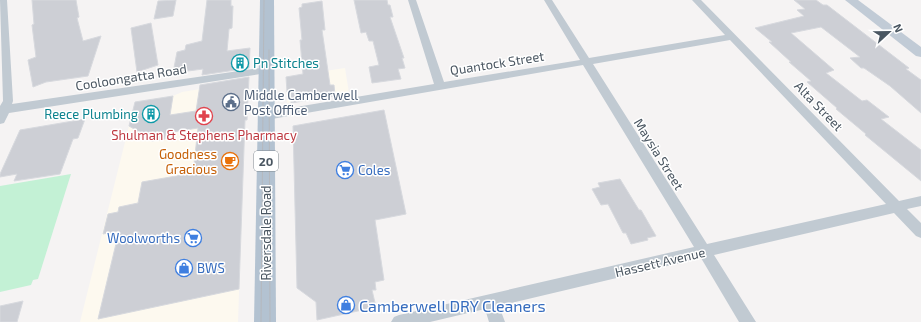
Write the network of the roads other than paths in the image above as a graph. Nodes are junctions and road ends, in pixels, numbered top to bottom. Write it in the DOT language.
graph roads {
  1 [pos="3,0"];
  2 [pos="267,0"];
  3 [pos="412,0"];
  4 [pos="548,0"];
  5 [pos="696,0"];
  6 [pos="851,0"];
  7 [pos="732,37"];
  8 [pos="921,53"];
  9 [pos="585,62"];
  10 [pos="267,70"];
  11 [pos="440,86"];
  12 [pos="3,110"];
  13 [pos="266,116"];
  14 [pos="0,120"];
  15 [pos="921,202"];
  16 [pos="897,207"];
  17 [pos="921,232"];
  18 [pos="704,252"];
  19 [pos="490,301"];
  20 [pos="265,322"];
  21 [pos="399,322"];
  22 [pos="496,322"];
  23 [pos="748,322"];
  1 -- 12 [label="street"];
  2 -- 10 [label="main road, Riversdale Road / 20"];
  3 -- 11 [label="street"];
  4 -- 9 [label="street, Maysia Street"];
  5 -- 7 [label="street, Alta Street"];
  6 -- 8 [label="street"];
  7 -- 9 [label="street, Quantock Street"];
  7 -- 16 [label="street, Alta Street"];
  9 -- 11 [label="street, Quantock Street"];
  9 -- 18 [label="street, Maysia Street"];
  10 -- 12 [label="street, Cooloongatta Road"];
  10 -- 13 [label="main road, Riversdale Road / 20"];
  11 -- 13 [label="street, Quantock Street"];
  12 -- 14 [label="street"];
  13 -- 20 [label="main road, Riversdale Road / 20"];
  15 -- 16 [label="street, Hassett Avenue"];
  16 -- 17 [label="street, Alta Street"];
  16 -- 18 [label="street, Hassett Avenue"];
  18 -- 19 [label="street, Hassett Avenue"];
  18 -- 23 [label="street, Maysia Street"];
  19 -- 21 [label="street, Hassett Avenue"];
  19 -- 22 [label="street"];
}
